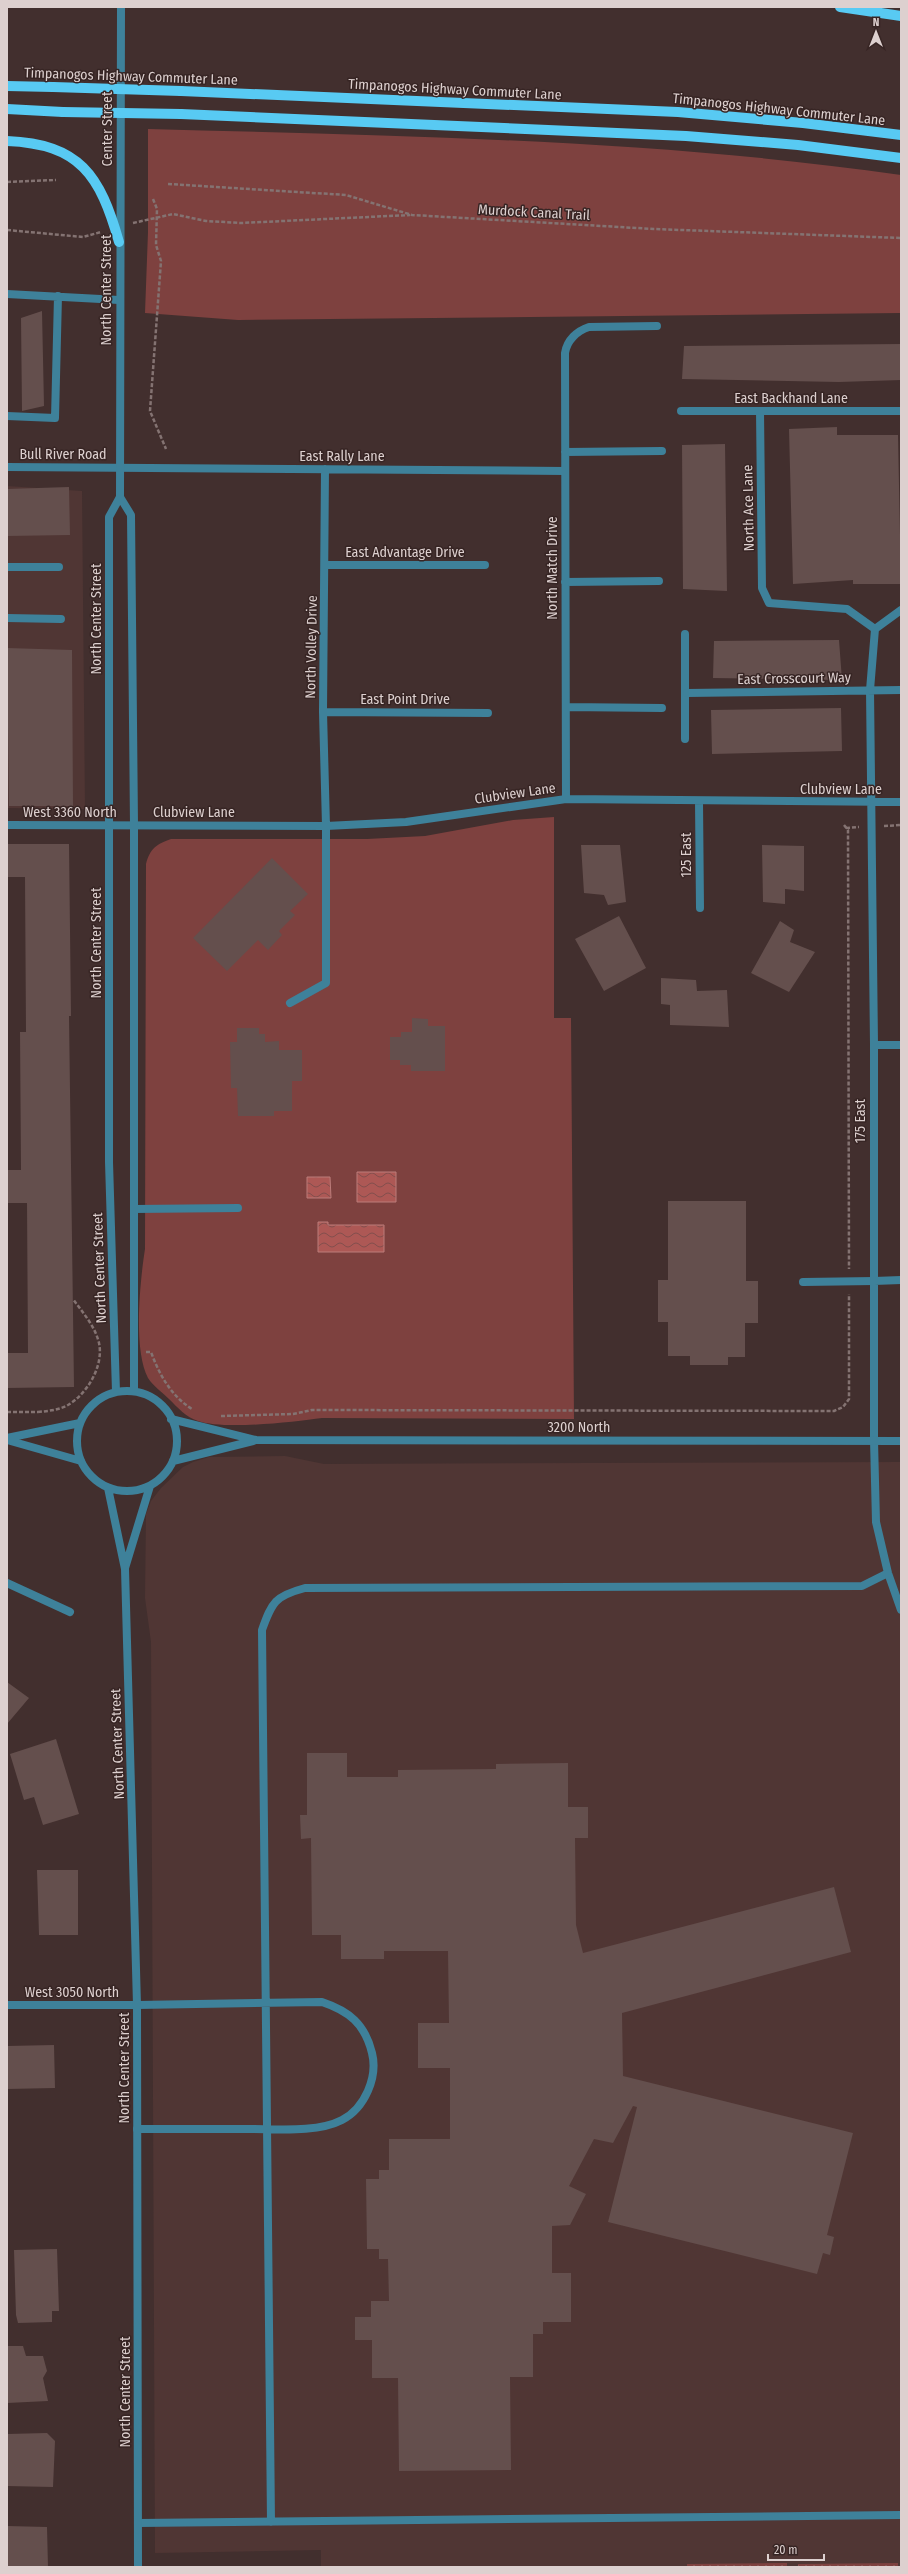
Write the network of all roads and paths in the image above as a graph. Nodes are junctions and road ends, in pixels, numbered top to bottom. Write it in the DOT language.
graph roads {
  1 [pos="121,7"];
  2 [pos="840,7"];
  3 [pos="901,16"];
  4 [pos="7,86"];
  5 [pos="7,109"];
  6 [pos="901,135"];
  7 [pos="7,141"];
  8 [pos="901,158"];
  9 [pos="56,180"];
  10 [pos="7,182"];
  11 [pos="168,184"];
  12 [pos="153,199"];
  13 [pos="412,215"];
  14 [pos="157,218"];
  15 [pos="117,227"];
  16 [pos="7,230"];
  17 [pos="901,238"];
  18 [pos="119,242"];
  19 [pos="7,294"];
  20 [pos="58,296"];
  21 [pos="119,300"];
  22 [pos="658,326"];
  23 [pos="901,410"];
  24 [pos="681,411"];
  25 [pos="760,411"];
  26 [pos="7,416"];
  27 [pos="166,449"];
  28 [pos="565,452"];
  29 [pos="662,452"];
  30 [pos="7,467"];
  31 [pos="120,468"];
  32 [pos="325,469"];
  33 [pos="565,471"];
  34 [pos="120,497"];
  35 [pos="325,565"];
  36 [pos="485,565"];
  37 [pos="59,566"];
  38 [pos="7,567"];
  39 [pos="659,581"];
  40 [pos="565,582"];
  41 [pos="901,610"];
  42 [pos="7,618"];
  43 [pos="61,619"];
  44 [pos="875,629"];
  45 [pos="685,634"];
  46 [pos="870,690"];
  47 [pos="901,690"];
  48 [pos="687,693"];
  49 [pos="566,707"];
  50 [pos="662,708"];
  51 [pos="323,712"];
  52 [pos="488,712"];
  53 [pos="685,739"];
  54 [pos="566,799"];
  55 [pos="699,802"];
  56 [pos="870,802"];
  57 [pos="901,802"];
  58 [pos="7,825"];
  59 [pos="109,825"];
  60 [pos="134,825"];
  61 [pos="844,825"];
  62 [pos="896,825"];
  63 [pos="901,825"];
  64 [pos="326,826"];
  65 [pos="700,908"];
  66 [pos="290,1003"];
  67 [pos="901,1044"];
  68 [pos="874,1045"];
  69 [pos="238,1208"];
  70 [pos="134,1209"];
  71 [pos="901,1280"];
  72 [pos="849,1281"];
  73 [pos="874,1281"];
  74 [pos="803,1282"];
  75 [pos="73,1299"];
  76 [pos="151,1352"];
  77 [pos="134,1391"];
  78 [pos="116,1392"];
  79 [pos="7,1412"];
  80 [pos="196,1412"];
  81 [pos="219,1416"];
  82 [pos="171,1419"];
  83 [pos="80,1423"];
  84 [pos="7,1439"];
  85 [pos="256,1440"];
  86 [pos="874,1440"];
  87 [pos="901,1440"];
  88 [pos="81,1461"];
  89 [pos="173,1461"];
  90 [pos="150,1486"];
  91 [pos="108,1488"];
  92 [pos="124,1569"];
  93 [pos="888,1573"];
  94 [pos="7,1583"];
  95 [pos="901,1610"];
  96 [pos="70,1612"];
  97 [pos="266,2003"];
  98 [pos="7,2005"];
  99 [pos="137,2005"];
  100 [pos="137,2129"];
  101 [pos="267,2129"];
  102 [pos="901,2515"];
  103 [pos="271,2522"];
  104 [pos="138,2523"];
  105 [pos="138,2567"];
  1 -- 15 [label="street, Center Street"];
  2 -- 3 [label="main road"];
  4 -- 6 [label="main road, Timpanogos Highway Commuter Lane, bridge"];
  5 -- 8 [label="main road, bridge"];
  7 -- 15 [label="main road"];
  9 -- 10 [label="path"];
  11 -- 13 [label="path, Murdock Canal Trail"];
  12 -- 14 [label="path"];
  13 -- 14 [label="path"];
  13 -- 17 [label="path, Murdock Canal Trail"];
  14 -- 15 [label="path"];
  14 -- 27 [label="path"];
  15 -- 16 [label="path"];
  15 -- 18 [label="main road"];
  18 -- 21 [label="street, North Center Street"];
  19 -- 20 [label="street"];
  20 -- 21 [label="street"];
  20 -- 26 [label="street"];
  21 -- 31 [label="street, North Center Street"];
  22 -- 28 [label="street, North Match Drive"];
  23 -- 25 [label="street, East Backhand Lane"];
  24 -- 25 [label="street, East Backhand Lane"];
  25 -- 44 [label="street, North Ace Lane"];
  28 -- 29 [label="street"];
  28 -- 33 [label="street, North Match Drive"];
  30 -- 31 [label="street, Bull River Road"];
  31 -- 32 [label="street, East Rally Lane"];
  31 -- 34 [label="street, North Center Street"];
  32 -- 33 [label="street, East Rally Lane"];
  32 -- 35 [label="street, North Volley Drive"];
  33 -- 40 [label="street, North Match Drive"];
  34 -- 59 [label="street, North Center Street"];
  34 -- 60 [label="street"];
  35 -- 36 [label="street, East Advantage Drive"];
  35 -- 51 [label="street, North Volley Drive"];
  37 -- 38 [label="street"];
  39 -- 40 [label="street"];
  40 -- 49 [label="street, North Match Drive"];
  41 -- 44 [label="street"];
  42 -- 43 [label="street"];
  44 -- 46 [label="street, 175 East"];
  45 -- 48 [label="street"];
  46 -- 47 [label="street, East Crosscourt Way"];
  46 -- 48 [label="street, East Crosscourt Way"];
  46 -- 56 [label="street, 175 East"];
  48 -- 53 [label="street"];
  49 -- 50 [label="street"];
  49 -- 54 [label="street, North Match Drive"];
  51 -- 52 [label="street, East Point Drive"];
  51 -- 64 [label="street, North Volley Drive"];
  54 -- 55 [label="street, Clubview Lane"];
  54 -- 64 [label="street, Clubview Lane"];
  55 -- 56 [label="street, Clubview Lane"];
  55 -- 65 [label="street, 125 East"];
  56 -- 57 [label="street, Clubview Lane"];
  56 -- 68 [label="street, 175 East"];
  58 -- 59 [label="street, West 3360 North"];
  59 -- 60 [label="street, West 3360 North"];
  59 -- 78 [label="street, North Center Street"];
  60 -- 64 [label="street, Clubview Lane"];
  60 -- 70 [label="street"];
  61 -- 72 [label="path"];
  62 -- 63 [label="path"];
  64 -- 66 [label="street, North Volley Drive"];
  67 -- 68 [label="street"];
  68 -- 73 [label="street, 175 East"];
  69 -- 70 [label="street"];
  70 -- 77 [label="street"];
  71 -- 73 [label="street"];
  72 -- 73 [label="street"];
  72 -- 74 [label="street"];
  72 -- 81 [label="path"];
  73 -- 86 [label="street, 175 East"];
  75 -- 79 [label="path"];
  76 -- 80 [label="path"];
  77 -- 78 [label="street"];
  77 -- 82 [label="street"];
  78 -- 83 [label="street"];
  82 -- 85 [label="street"];
  82 -- 89 [label="street"];
  83 -- 84 [label="street"];
  83 -- 88 [label="street"];
  84 -- 88 [label="street"];
  85 -- 86 [label="street, 3200 North"];
  85 -- 89 [label="street"];
  86 -- 87 [label="street, 3200 North"];
  86 -- 93 [label="street, 175 East"];
  88 -- 91 [label="street"];
  89 -- 90 [label="street"];
  90 -- 91 [label="street"];
  90 -- 92 [label="street"];
  91 -- 92 [label="street"];
  92 -- 99 [label="street, North Center Street"];
  93 -- 95 [label="street, 175 East"];
  93 -- 97 [label="street"];
  94 -- 96 [label="street"];
  97 -- 99 [label="street, West 3050 North"];
  97 -- 101 [label="street"];
  97 -- 101 [label="street"];
  98 -- 99 [label="street, West 3050 North"];
  99 -- 100 [label="street, North Center Street"];
  100 -- 101 [label="street"];
  100 -- 104 [label="street, North Center Street"];
  101 -- 103 [label="street"];
  102 -- 103 [label="street"];
  103 -- 104 [label="street"];
  104 -- 105 [label="street, North Center Street"];
}
